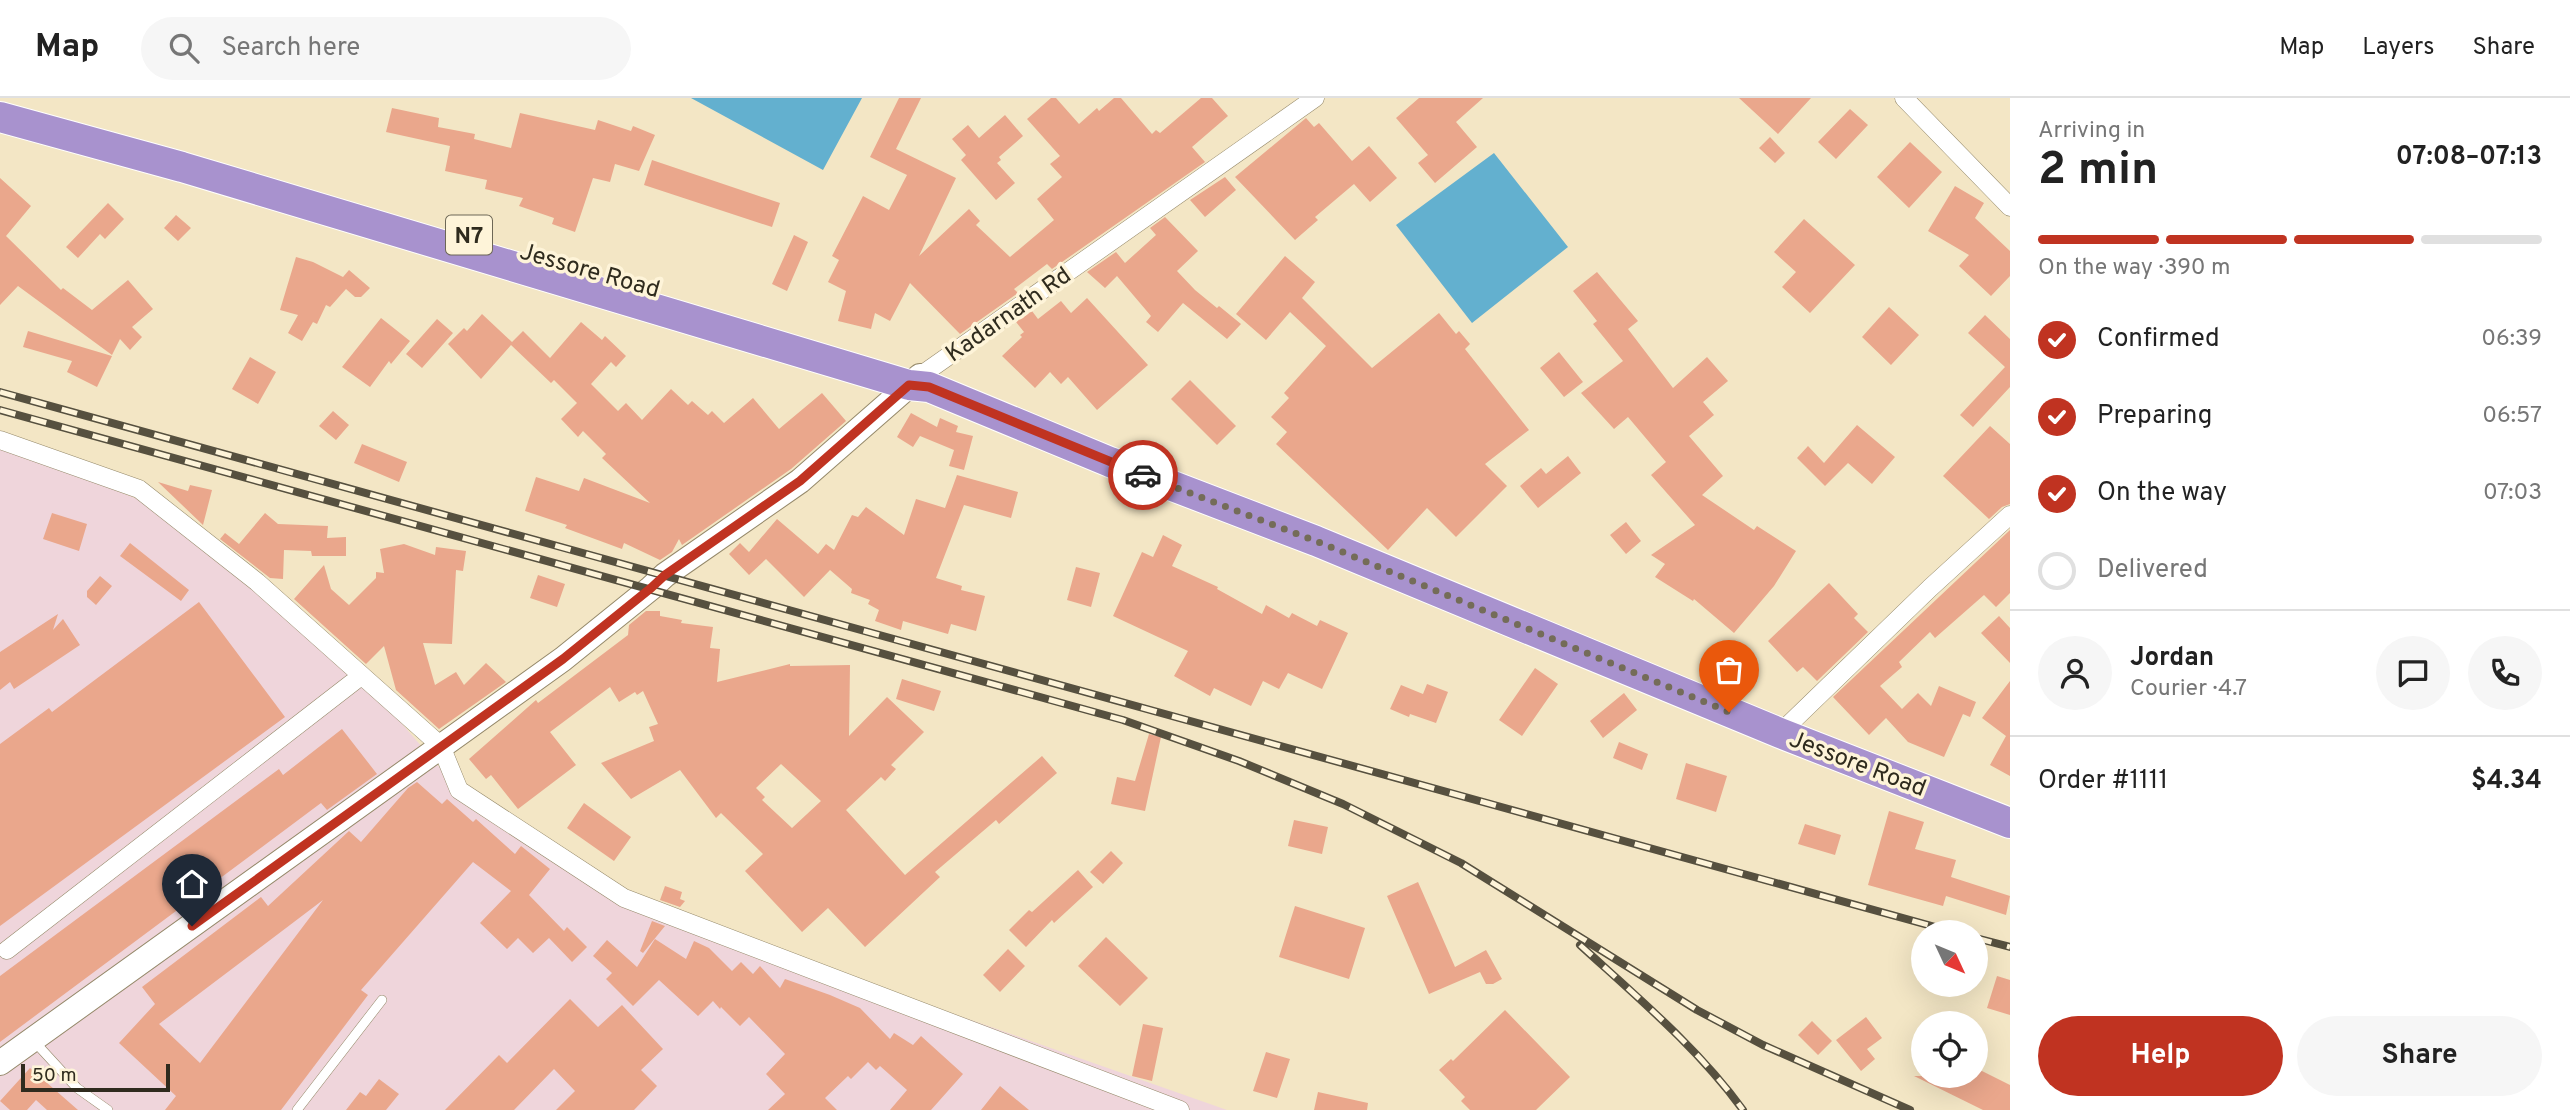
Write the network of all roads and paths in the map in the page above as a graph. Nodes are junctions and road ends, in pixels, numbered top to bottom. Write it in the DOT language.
graph roads {
  1 [pos="1315,98"];
  2 [pos="1904,98"];
  3 [pos="0,99"];
  4 [pos="0,117"];
  5 [pos="2010,207"];
  6 [pos="919,383"];
  7 [pos="0,440"];
  8 [pos="2010,515"];
  9 [pos="361,676"];
  10 [pos="1780,733"];
  11 [pos="442,746"];
  12 [pos="2010,823"];
  13 [pos="7,950"];
  14 [pos="382,1000"];
  15 [pos="33,1040"];
  16 [pos="0,1063"];
  17 [pos="1153,1099"];
  18 [pos="108,1110"];
  19 [pos="297,1110"];
  20 [pos="1134,1110"];
  21 [pos="1180,1110"];
  1 -- 6 [label="street, Kadarnath Rd"];
  2 -- 5 [label="street"];
  3 -- 6 [label="highway, Jessore Road / N7"];
  4 -- 6 [label="highway, Jessore Road / N7"];
  6 -- 10 [label="highway, Jessore Road / N7"];
  6 -- 11 [label="main road, Kadarnath Rd"];
  7 -- 9 [label="street"];
  8 -- 10 [label="street"];
  9 -- 11 [label="street"];
  9 -- 13 [label="street"];
  10 -- 12 [label="highway, Jessore Road / N7"];
  11 -- 15 [label="main road, Kadarnath Rd"];
  11 -- 17 [label="street"];
  14 -- 19 [label="lane"];
  15 -- 16 [label="main road, Kadarnath Rd"];
  15 -- 18 [label="lane"];
  17 -- 20 [label="street"];
  17 -- 21 [label="street"];
}
